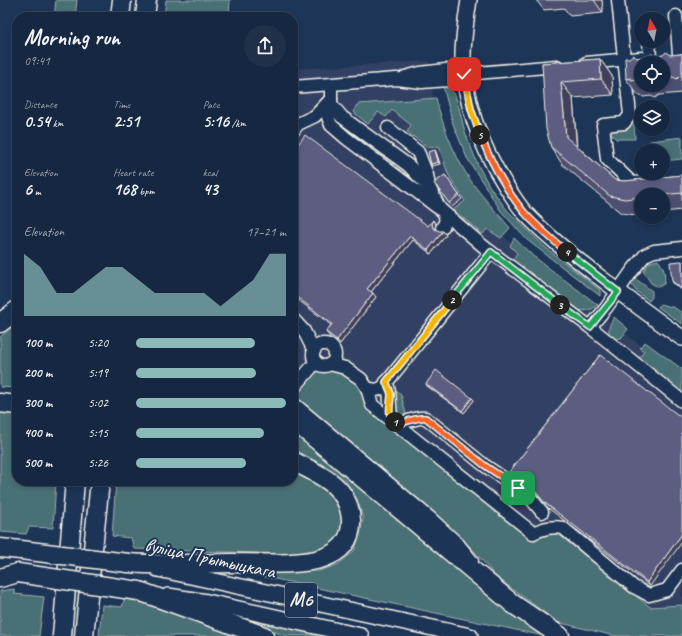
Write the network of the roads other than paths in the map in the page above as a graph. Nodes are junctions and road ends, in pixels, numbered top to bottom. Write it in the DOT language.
graph roads {
  1 [pos="122,0"];
  2 [pos="146,0"];
  3 [pos="469,0"];
  4 [pos="618,0"];
  5 [pos="121,12"];
  6 [pos="145,12"];
  7 [pos="676,16"];
  8 [pos="654,48"];
  9 [pos="681,54"];
  10 [pos="659,56"];
  11 [pos="634,59"];
  12 [pos="624,60"];
  13 [pos="464,74"];
  14 [pos="331,85"];
  15 [pos="298,87"];
  16 [pos="331,102"];
  17 [pos="298,124"];
  18 [pos="388,128"];
  19 [pos="421,158"];
  20 [pos="408,166"];
  21 [pos="656,181"];
  22 [pos="429,187"];
  23 [pos="442,211"];
  24 [pos="442,228"];
  25 [pos="682,248"];
  26 [pos="491,252"];
  27 [pos="618,292"];
  28 [pos="12,314"];
  29 [pos="0,323"];
  30 [pos="298,324"];
  31 [pos="590,327"];
  32 [pos="682,338"];
  33 [pos="315,356"];
  34 [pos="330,364"];
  35 [pos="298,382"];
  36 [pos="386,382"];
  37 [pos="367,388"];
  38 [pos="682,401"];
  39 [pos="0,403"];
  40 [pos="12,404"];
  41 [pos="298,407"];
  42 [pos="394,422"];
  43 [pos="298,424"];
  44 [pos="298,464"];
  45 [pos="73,486"];
  46 [pos="101,486"];
  47 [pos="542,512"];
  48 [pos="0,548"];
  49 [pos="130,563"];
  50 [pos="682,570"];
  51 [pos="0,572"];
  52 [pos="18,573"];
  53 [pos="0,578"];
  54 [pos="494,588"];
  55 [pos="132,590"];
  56 [pos="62,636"];
  57 [pos="84,636"];
  58 [pos="264,636"];
  59 [pos="361,636"];
  60 [pos="470,636"];
  61 [pos="560,636"];
  1 -- 5 [label="highway"];
  2 -- 6 [label="highway"];
  3 -- 13 [label="main road"];
  4 -- 12 [label="lane"];
  7 -- 9 [label="lane"];
  8 -- 10 [label="lane"];
  9 -- 10 [label="lane"];
  11 -- 12 [label="lane"];
  12 -- 13 [label="lane"];
  12 -- 21 [label="lane"];
  13 -- 14 [label="lane"];
  13 -- 27 [label="main road"];
  14 -- 15 [label="lane"];
  14 -- 16 [label="lane"];
  16 -- 17 [label="lane"];
  16 -- 20 [label="lane"];
  16 -- 23 [label="lane"];
  18 -- 19 [label="lane"];
  19 -- 20 [label="lane"];
  19 -- 22 [label="lane"];
  20 -- 22 [label="lane"];
  22 -- 23 [label="lane"];
  23 -- 24 [label="lane"];
  23 -- 26 [label="lane"];
  25 -- 27 [label="lane"];
  26 -- 31 [label="lane"];
  26 -- 36 [label="lane"];
  27 -- 31 [label="lane"];
  27 -- 32 [label="main road"];
  28 -- 29 [label="highway"];
  30 -- 33 [label="lane"];
  31 -- 38 [label="lane"];
  33 -- 34 [label="lane"];
  33 -- 34 [label="lane"];
  33 -- 35 [label="lane"];
  34 -- 37 [label="lane"];
  36 -- 37 [label="lane"];
  36 -- 42 [label="lane"];
  37 -- 42 [label="lane"];
  39 -- 40 [label="highway"];
  41 -- 54 [label="lane"];
  42 -- 47 [label="lane"];
  42 -- 50 [label="lane"];
  43 -- 54 [label="highway"];
  44 -- 49 [label="highway"];
  45 -- 56 [label="highway"];
  46 -- 57 [label="highway"];
  48 -- 49 [label="highway, М6, bridge"];
  49 -- 60 [label="main road, вуліца Прытыцкага / М6"];
  51 -- 52 [label="highway, М6"];
  52 -- 53 [label="highway"];
  52 -- 55 [label="highway, М6, bridge"];
  54 -- 61 [label="highway"];
  55 -- 58 [label="highway"];
  55 -- 59 [label="main road, М6"];
}
